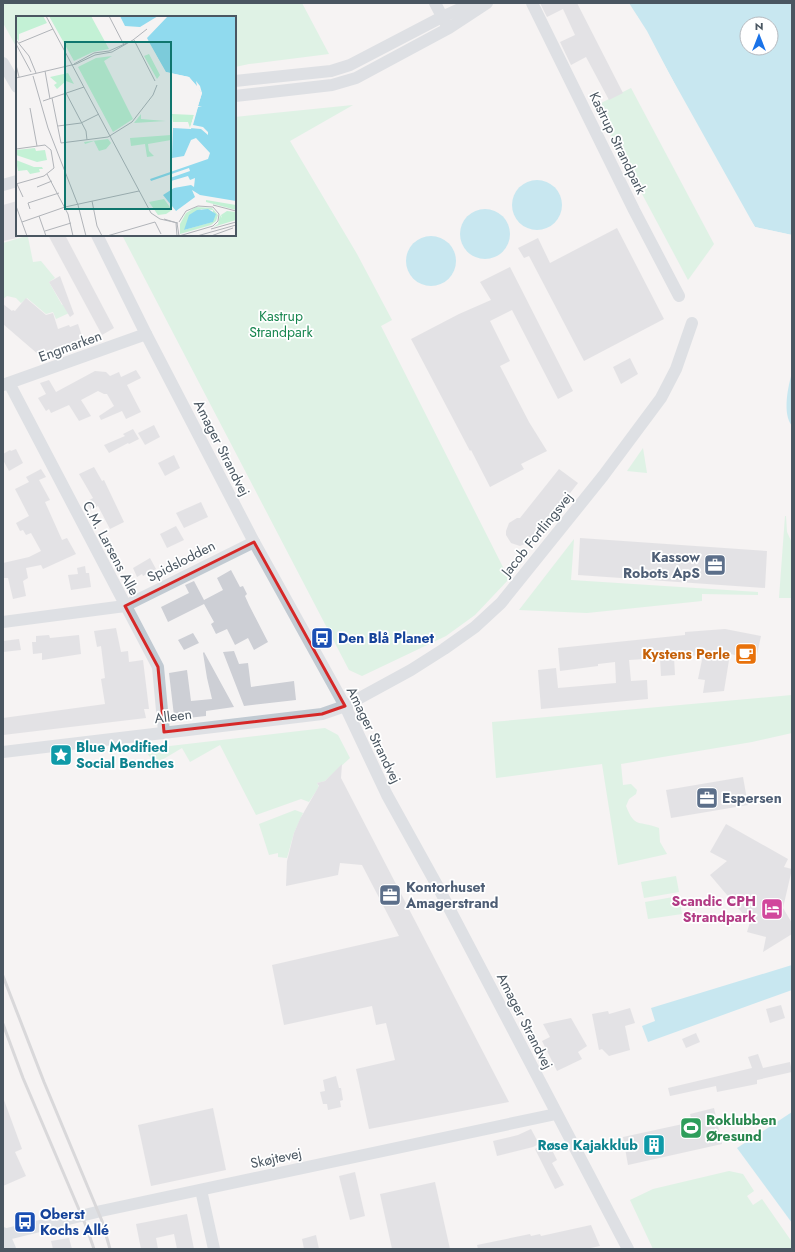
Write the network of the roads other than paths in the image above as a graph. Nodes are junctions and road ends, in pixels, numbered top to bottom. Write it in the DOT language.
graph roads {
  1 [pos="435,3"];
  2 [pos="473,3"];
  3 [pos="486,3"];
  4 [pos="532,3"];
  5 [pos="442,16"];
  6 [pos="448,28"];
  7 [pos="3,63"];
  8 [pos="236,81"];
  9 [pos="16,85"];
  10 [pos="236,96"];
  11 [pos="16,181"];
  12 [pos="3,185"];
  13 [pos="97,236"];
  14 [pos="679,296"];
  15 [pos="692,323"];
  16 [pos="146,334"];
  17 [pos="6,384"];
  18 [pos="254,542"];
  19 [pos="125,606"];
  20 [pos="3,622"];
  21 [pos="345,706"];
  22 [pos="164,732"];
  23 [pos="3,752"];
  24 [pos="556,1114"];
  25 [pos="201,1190"];
  26 [pos="3,1234"];
  27 [pos="628,1248"];
  28 [pos="10,1249"];
  29 [pos="214,1249"];
  1 -- 5 [label="street"];
  2 -- 5 [label="street"];
  3 -- 6 [label="street"];
  4 -- 14 [label="street, Kastrup Strandpark"];
  5 -- 6 [label="street"];
  5 -- 8 [label="street"];
  6 -- 10 [label="street"];
  7 -- 9 [label="street"];
  11 -- 12 [label="street"];
  13 -- 16 [label="street, Amager Strandvej"];
  15 -- 21 [label="street, Jacob Fortlingsvej"];
  16 -- 17 [label="street, Engmarken"];
  16 -- 18 [label="street, Amager Strandvej"];
  17 -- 19 [label="street, C.M. Larsens Alle"];
  18 -- 19 [label="street, Spidslodden"];
  18 -- 21 [label="street, Amager Strandvej"];
  19 -- 20 [label="street, Spidslodden"];
  19 -- 22 [label="street, C.M. Larsens Alle"];
  21 -- 22 [label="street, Alleen"];
  21 -- 24 [label="street, Amager Strandvej"];
  22 -- 23 [label="street, Alleen"];
  24 -- 25 [label="street, Skøjtevej"];
  24 -- 27 [label="street, Amager Strandvej"];
  25 -- 26 [label="street, Skøjtevej"];
  25 -- 29 [label="street"];
  26 -- 28 [label="street"];
}
